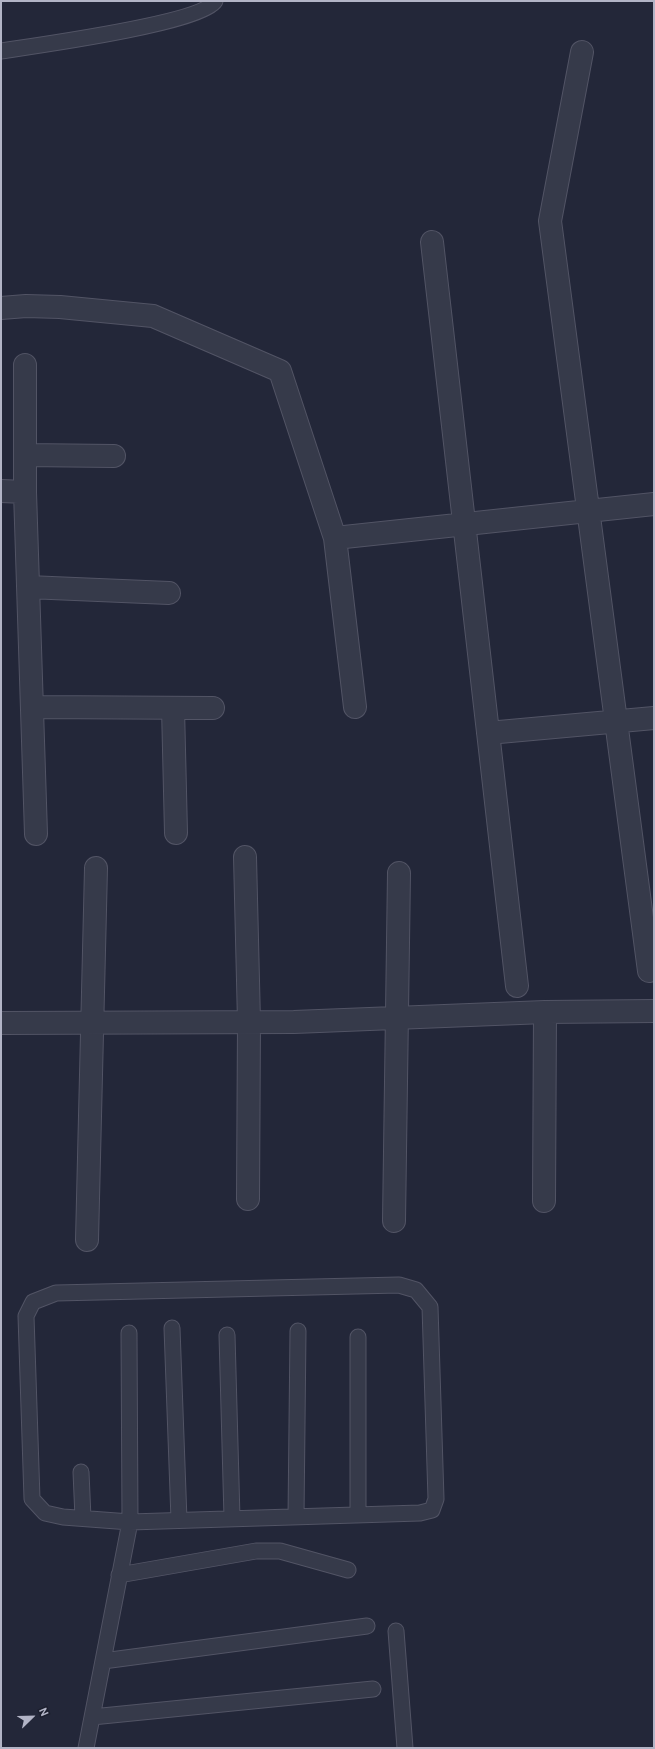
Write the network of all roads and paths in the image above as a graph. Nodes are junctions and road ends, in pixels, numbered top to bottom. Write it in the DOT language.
graph roads {
  1 [pos="215,1"];
  2 [pos="1,51"];
  3 [pos="582,52"];
  4 [pos="432,242"];
  5 [pos="1,308"];
  6 [pos="25,365"];
  7 [pos="25,455"];
  8 [pos="114,456"];
  9 [pos="1,491"];
  10 [pos="25,492"];
  11 [pos="654,504"];
  12 [pos="589,511"];
  13 [pos="464,524"];
  14 [pos="335,538"];
  15 [pos="28,587"];
  16 [pos="169,593"];
  17 [pos="32,707"];
  18 [pos="355,707"];
  19 [pos="173,708"];
  20 [pos="213,708"];
  21 [pos="654,718"];
  22 [pos="617,722"];
  23 [pos="488,733"];
  24 [pos="176,833"];
  25 [pos="36,834"];
  26 [pos="245,857"];
  27 [pos="96,868"];
  28 [pos="399,873"];
  29 [pos="649,971"];
  30 [pos="517,986"];
  31 [pos="654,1011"];
  32 [pos="545,1012"];
  33 [pos="398,1017"];
  34 [pos="249,1022"];
  35 [pos="1,1023"];
  36 [pos="92,1023"];
  37 [pos="248,1199"];
  38 [pos="544,1201"];
  39 [pos="394,1221"];
  40 [pos="87,1240"];
  41 [pos="172,1328"];
  42 [pos="298,1331"];
  43 [pos="129,1333"];
  44 [pos="227,1335"];
  45 [pos="358,1337"];
  46 [pos="81,1472"];
  47 [pos="358,1515"];
  48 [pos="296,1517"];
  49 [pos="83,1518"];
  50 [pos="232,1518"];
  51 [pos="179,1520"];
  52 [pos="130,1522"];
  53 [pos="348,1570"];
  54 [pos="120,1575"];
  55 [pos="368,1626"];
  56 [pos="396,1631"];
  57 [pos="103,1661"];
  58 [pos="373,1689"];
  59 [pos="92,1717"];
  60 [pos="86,1748"];
  61 [pos="405,1748"];
  1 -- 2 [label="lane"];
  3 -- 12 [label="street"];
  4 -- 13 [label="street"];
  5 -- 14 [label="street"];
  6 -- 7 [label="street"];
  7 -- 8 [label="street"];
  7 -- 10 [label="street"];
  9 -- 10 [label="street"];
  10 -- 15 [label="street"];
  11 -- 12 [label="street"];
  12 -- 13 [label="street"];
  12 -- 22 [label="street"];
  13 -- 14 [label="street"];
  13 -- 23 [label="street"];
  14 -- 18 [label="street"];
  15 -- 16 [label="street"];
  15 -- 17 [label="street"];
  17 -- 19 [label="street"];
  17 -- 25 [label="street"];
  19 -- 20 [label="street"];
  19 -- 24 [label="street"];
  21 -- 22 [label="street"];
  22 -- 23 [label="street"];
  22 -- 29 [label="street"];
  23 -- 30 [label="street"];
  26 -- 34 [label="street"];
  27 -- 36 [label="street"];
  28 -- 33 [label="street"];
  31 -- 32 [label="street"];
  32 -- 33 [label="street"];
  32 -- 38 [label="street"];
  33 -- 34 [label="street"];
  33 -- 39 [label="street"];
  34 -- 36 [label="street"];
  34 -- 37 [label="street"];
  35 -- 36 [label="street"];
  36 -- 40 [label="street"];
  41 -- 51 [label="lane"];
  42 -- 48 [label="lane"];
  43 -- 52 [label="lane"];
  44 -- 50 [label="lane"];
  45 -- 47 [label="lane"];
  46 -- 49 [label="lane"];
  47 -- 48 [label="lane"];
  47 -- 49 [label="lane"];
  48 -- 50 [label="lane"];
  49 -- 52 [label="lane"];
  50 -- 51 [label="lane"];
  51 -- 52 [label="lane"];
  52 -- 54 [label="lane"];
  53 -- 54 [label="lane"];
  54 -- 57 [label="lane"];
  55 -- 57 [label="lane"];
  56 -- 61 [label="lane"];
  57 -- 59 [label="lane"];
  58 -- 59 [label="lane"];
  59 -- 60 [label="lane"];
}
